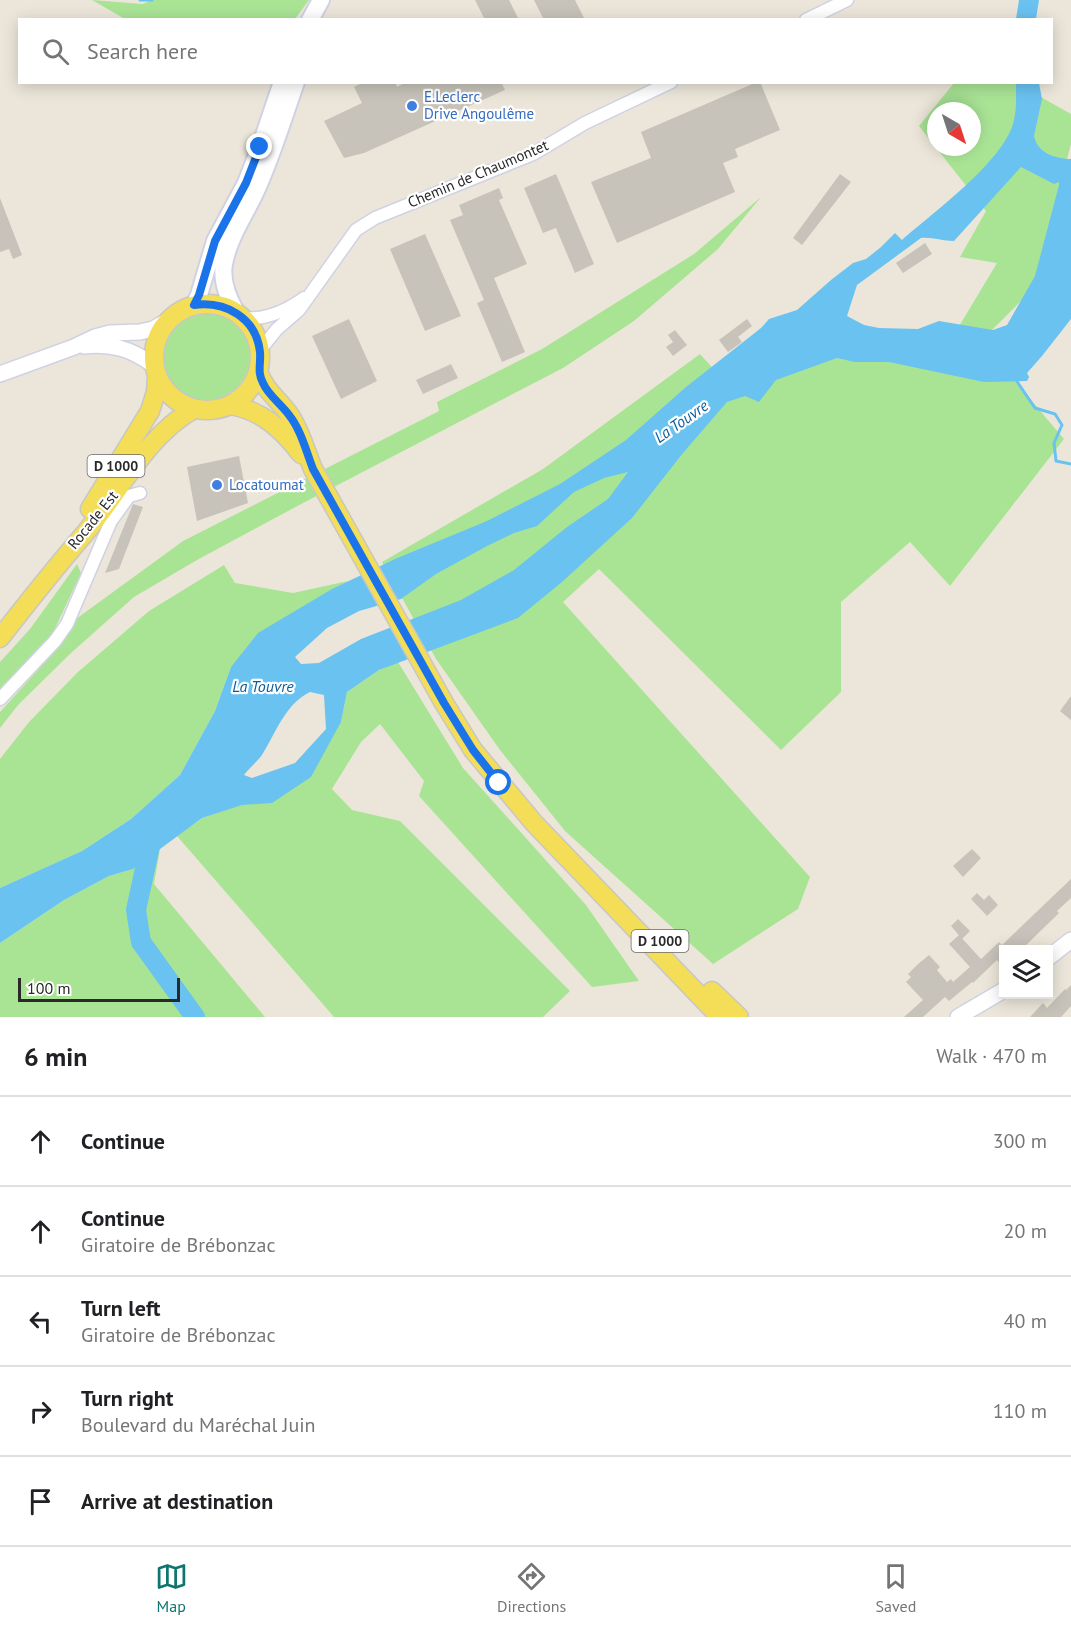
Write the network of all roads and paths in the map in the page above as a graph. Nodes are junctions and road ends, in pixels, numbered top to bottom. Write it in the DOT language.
graph roads {
  1 [pos="323,0"];
  2 [pos="848,0"];
  3 [pos="311,18"];
  4 [pos="318,18"];
  5 [pos="810,18"];
  6 [pos="281,84"];
  7 [pos="295,84"];
  8 [pos="667,84"];
  9 [pos="310,294"];
  10 [pos="194,305"];
  11 [pos="240,315"];
  12 [pos="167,321"];
  13 [pos="74,346"];
  14 [pos="260,350"];
  15 [pos="155,371"];
  16 [pos="258,371"];
  17 [pos="0,374"];
  18 [pos="230,405"];
  19 [pos="194,409"];
  20 [pos="313,469"];
  21 [pos="140,493"];
  22 [pos="66,553"];
  23 [pos="0,638"];
  24 [pos="0,699"];
  25 [pos="579,868"];
  26 [pos="1071,940"];
  27 [pos="1053,954"];
  28 [pos="999,993"];
  29 [pos="720,1017"];
  30 [pos="739,1017"];
  31 [pos="958,1017"];
  1 -- 3 [label="main road"];
  1 -- 4 [label="main road"];
  2 -- 5 [label="street"];
  6 -- 10 [label="main road"];
  7 -- 11 [label="main road"];
  8 -- 9 [label="street, Chemin de Chaumontet"];
  9 -- 11 [label="street, Chemin de Chaumontet"];
  9 -- 14 [label="street, Chemin de Chaumontet"];
  10 -- 11 [label="main road"];
  10 -- 12 [label="main road"];
  11 -- 14 [label="main road"];
  12 -- 13 [label="street"];
  12 -- 15 [label="main road"];
  13 -- 15 [label="street"];
  13 -- 17 [label="street"];
  14 -- 16 [label="main road"];
  15 -- 19 [label="main road"];
  15 -- 22 [label="main road, Rocade Est / D 1000"];
  16 -- 18 [label="main road"];
  16 -- 20 [label="main road, D 1000"];
  18 -- 19 [label="main road"];
  18 -- 20 [label="main road, D 1000"];
  19 -- 22 [label="main road, Rocade Est / D 1000"];
  20 -- 25 [label="main road, D 1000"];
  21 -- 24 [label="street"];
  22 -- 23 [label="main road, Rocade Est / D 1000"];
  25 -- 29 [label="main road, D 1000"];
  25 -- 30 [label="main road, D 1000"];
  26 -- 27 [label="street"];
  28 -- 31 [label="street"];
}
